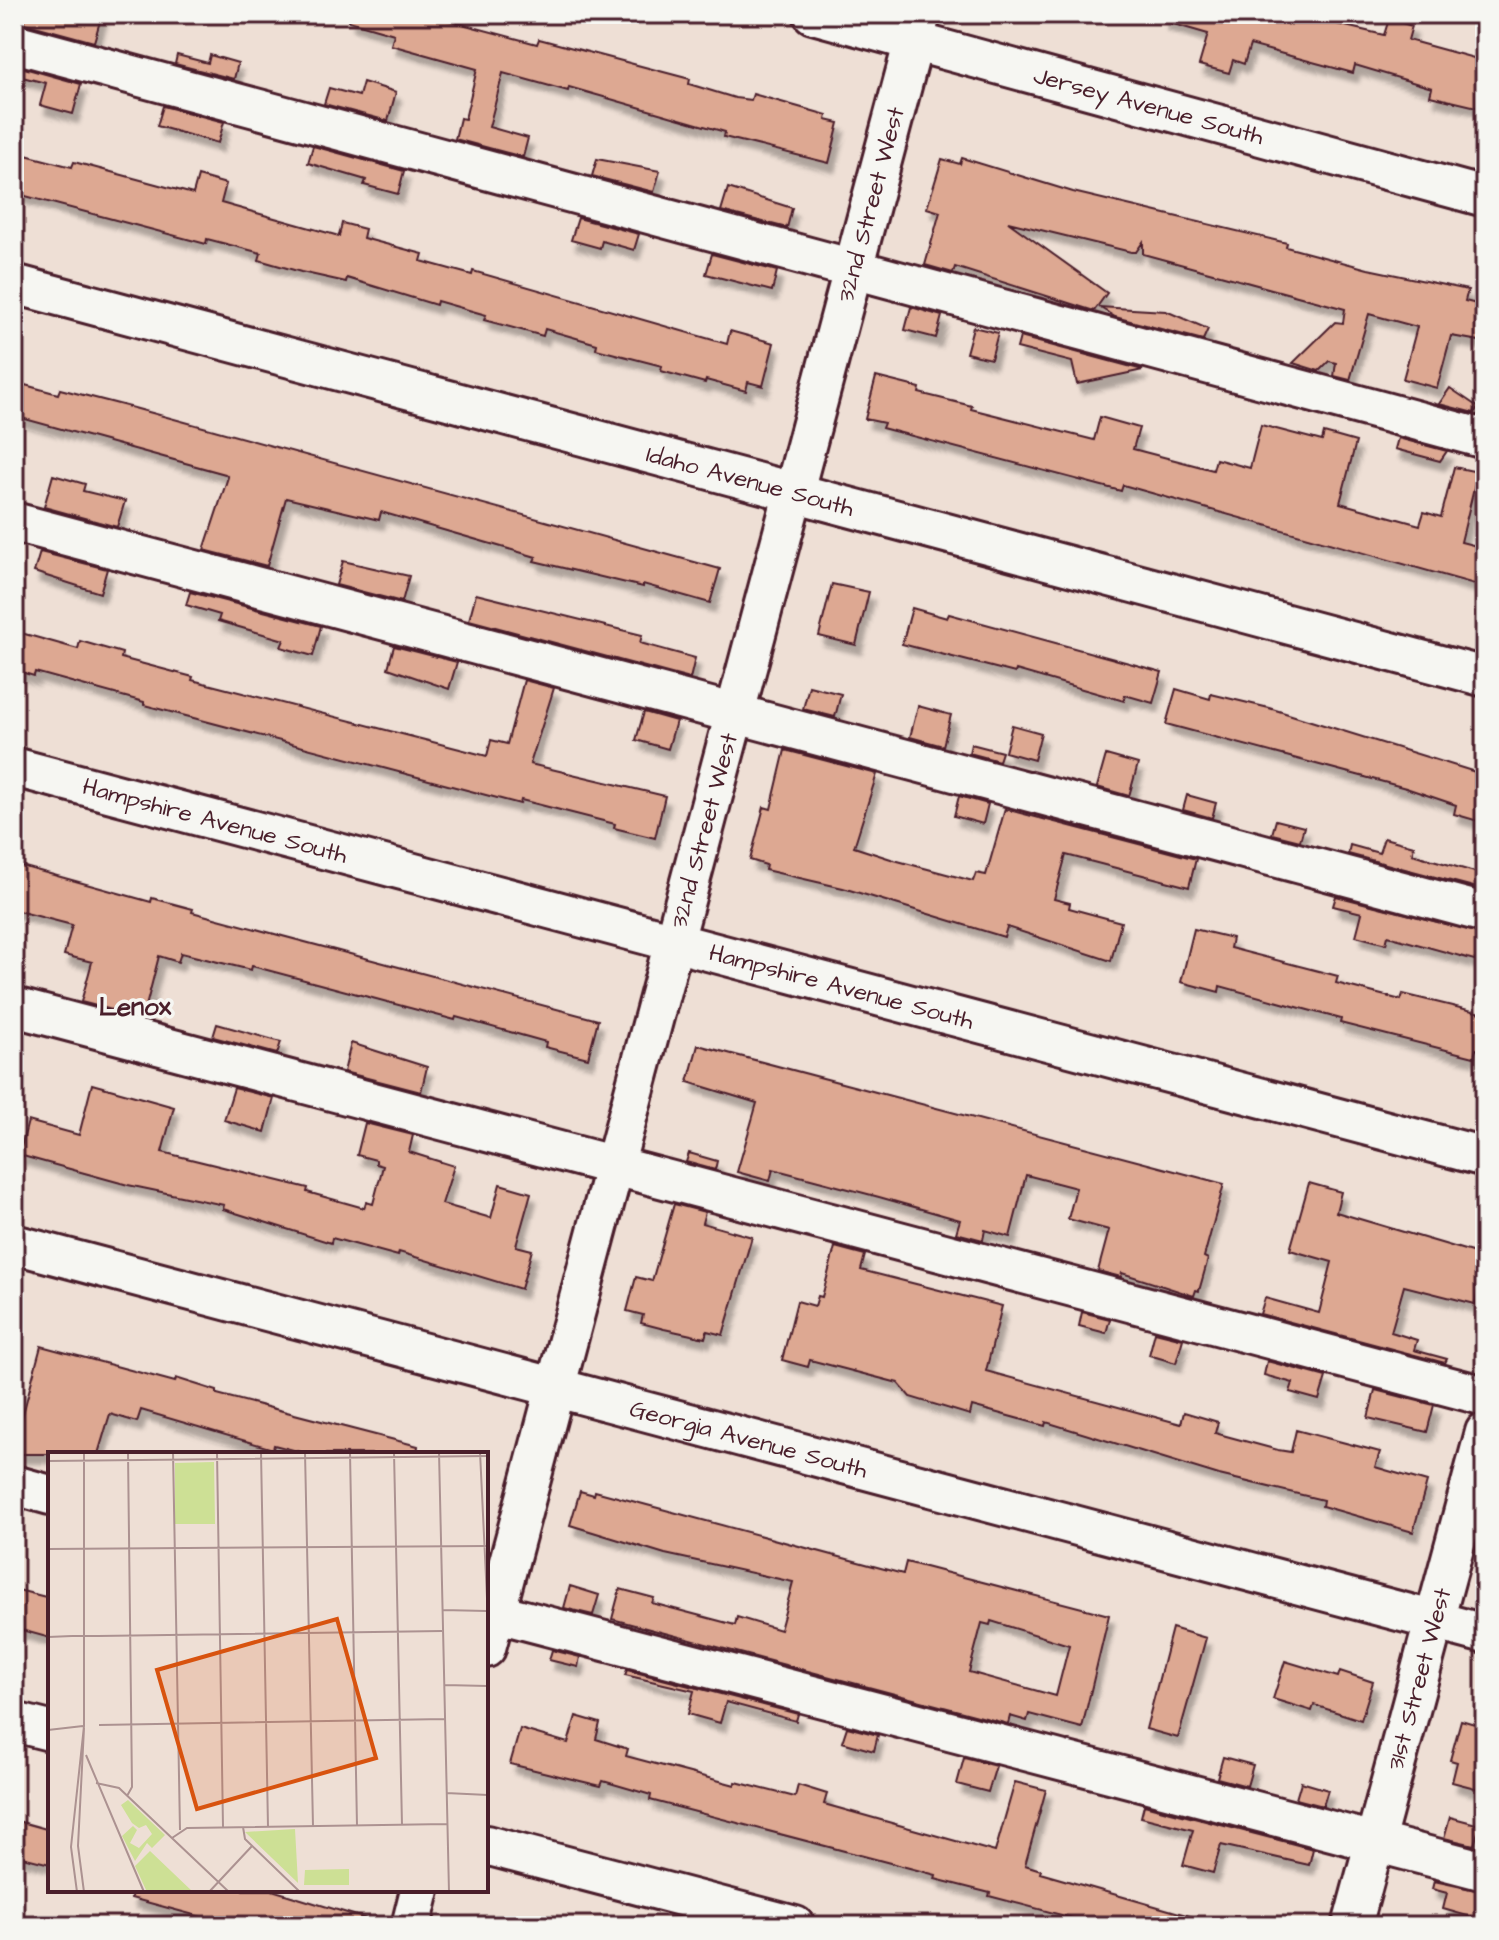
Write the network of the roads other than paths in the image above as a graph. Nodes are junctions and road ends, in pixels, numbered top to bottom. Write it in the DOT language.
graph roads {
  1 [pos="813,14"];
  2 [pos="917,27"];
  3 [pos="14,43"];
  4 [pos="1485,197"];
  5 [pos="854,267"];
  6 [pos="14,284"];
  7 [pos="1485,439"];
  8 [pos="794,493"];
  9 [pos="14,522"];
  10 [pos="1485,677"];
  11 [pos="735,714"];
  12 [pos="14,767"];
  13 [pos="1485,913"];
  14 [pos="675,942"];
  15 [pos="14,1007"];
  16 [pos="1485,1157"];
  17 [pos="615,1165"];
  18 [pos="14,1244"];
  19 [pos="555,1388"];
  20 [pos="1485,1396"];
  21 [pos="1485,1432"];
  22 [pos="14,1485"];
  23 [pos="48,1494"];
  24 [pos="1434,1621"];
  25 [pos="489,1623"];
  26 [pos="1485,1634"];
  27 [pos="14,1722"];
  28 [pos="48,1730"];
  29 [pos="1375,1842"];
  30 [pos="488,1846"];
  31 [pos="1485,1871"];
  32 [pos="420,1892"];
  33 [pos="411,1926"];
  34 [pos="795,1926"];
  35 [pos="1352,1926"];
  1 -- 2 [label="street, Jersey Avenue South"];
  2 -- 4 [label="street, Jersey Avenue South"];
  2 -- 5 [label="street, 32nd Street West"];
  3 -- 5 [label="street"];
  5 -- 7 [label="street"];
  5 -- 8 [label="street, 32nd Street West"];
  6 -- 8 [label="street, Idaho Avenue South"];
  8 -- 10 [label="street, Idaho Avenue South"];
  8 -- 11 [label="street, 32nd Street West"];
  9 -- 11 [label="street"];
  11 -- 13 [label="street"];
  11 -- 14 [label="street, 32nd Street West"];
  12 -- 14 [label="street, Hampshire Avenue South"];
  14 -- 16 [label="street, Hampshire Avenue South"];
  14 -- 17 [label="street, 32nd Street West"];
  15 -- 17 [label="street"];
  17 -- 19 [label="street, 32nd Street West"];
  17 -- 20 [label="street"];
  18 -- 19 [label="street, Georgia Avenue South"];
  19 -- 24 [label="street, Georgia Avenue South"];
  19 -- 25 [label="street, 32nd Street West"];
  21 -- 24 [label="street, 31st Street West"];
  22 -- 23 [label="street"];
  24 -- 26 [label="street, Georgia Avenue South"];
  24 -- 29 [label="street, 31st Street West"];
  25 -- 29 [label="street"];
  27 -- 28 [label="street"];
  29 -- 31 [label="street"];
  29 -- 35 [label="street, 31st Street West"];
  30 -- 34 [label="street"];
  32 -- 33 [label="street"];
}
